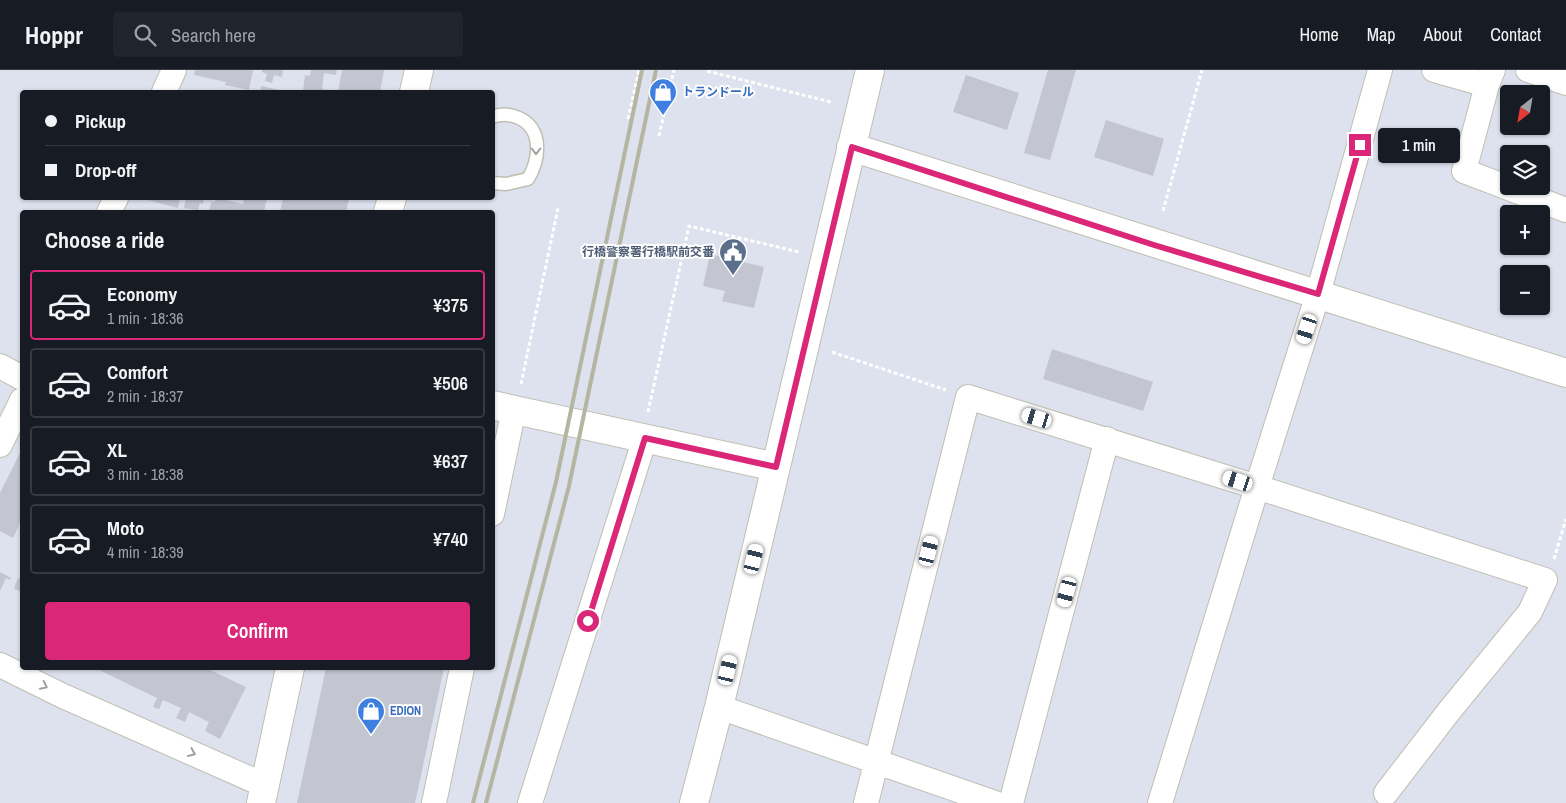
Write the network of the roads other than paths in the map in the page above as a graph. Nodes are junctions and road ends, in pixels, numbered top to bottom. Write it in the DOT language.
graph roads {
  1 [pos="174,70"];
  2 [pos="419,70"];
  3 [pos="870,70"];
  4 [pos="1380,70"];
  5 [pos="1434,70"];
  6 [pos="1528,70"];
  7 [pos="1490,78"];
  8 [pos="1566,83"];
  9 [pos="165,90"];
  10 [pos="414,90"];
  11 [pos="495,116"];
  12 [pos="852,147"];
  13 [pos="495,182"];
  14 [pos="1566,210"];
  15 [pos="1318,294"];
  16 [pos="0,366"];
  17 [pos="1566,373"];
  18 [pos="20,377"];
  19 [pos="509,399"];
  20 [pos="20,404"];
  21 [pos="646,425"];
  22 [pos="1107,439"];
  23 [pos="0,445"];
  24 [pos="776,467"];
  25 [pos="1257,487"];
  26 [pos="495,494"];
  27 [pos="0,665"];
  28 [pos="290,670"];
  29 [pos="462,670"];
  30 [pos="719,707"];
  31 [pos="876,763"];
  32 [pos="262,794"];
  33 [pos="1387,800"];
  34 [pos="434,803"];
  35 [pos="530,803"];
  36 [pos="694,803"];
  37 [pos="866,803"];
  38 [pos="995,803"];
  39 [pos="1012,803"];
  40 [pos="1160,803"];
  1 -- 9 [label="street"];
  2 -- 10 [label="street"];
  3 -- 12 [label="street"];
  4 -- 15 [label="street"];
  5 -- 7 [label="street"];
  6 -- 8 [label="street"];
  7 -- 14 [label="street"];
  11 -- 13 [label="lane, one-way"];
  12 -- 15 [label="street"];
  12 -- 24 [label="street"];
  15 -- 17 [label="street"];
  15 -- 25 [label="street"];
  16 -- 18 [label="street"];
  19 -- 21 [label="street"];
  19 -- 26 [label="street"];
  20 -- 23 [label="street"];
  21 -- 24 [label="street"];
  21 -- 35 [label="street"];
  22 -- 25 [label="street"];
  22 -- 31 [label="street"];
  22 -- 39 [label="street"];
  24 -- 30 [label="street"];
  25 -- 33 [label="street"];
  25 -- 40 [label="street"];
  27 -- 32 [label="street, one-way"];
  28 -- 32 [label="street"];
  29 -- 34 [label="street"];
  30 -- 31 [label="street"];
  30 -- 36 [label="street"];
  31 -- 37 [label="street"];
  31 -- 38 [label="street"];
}
